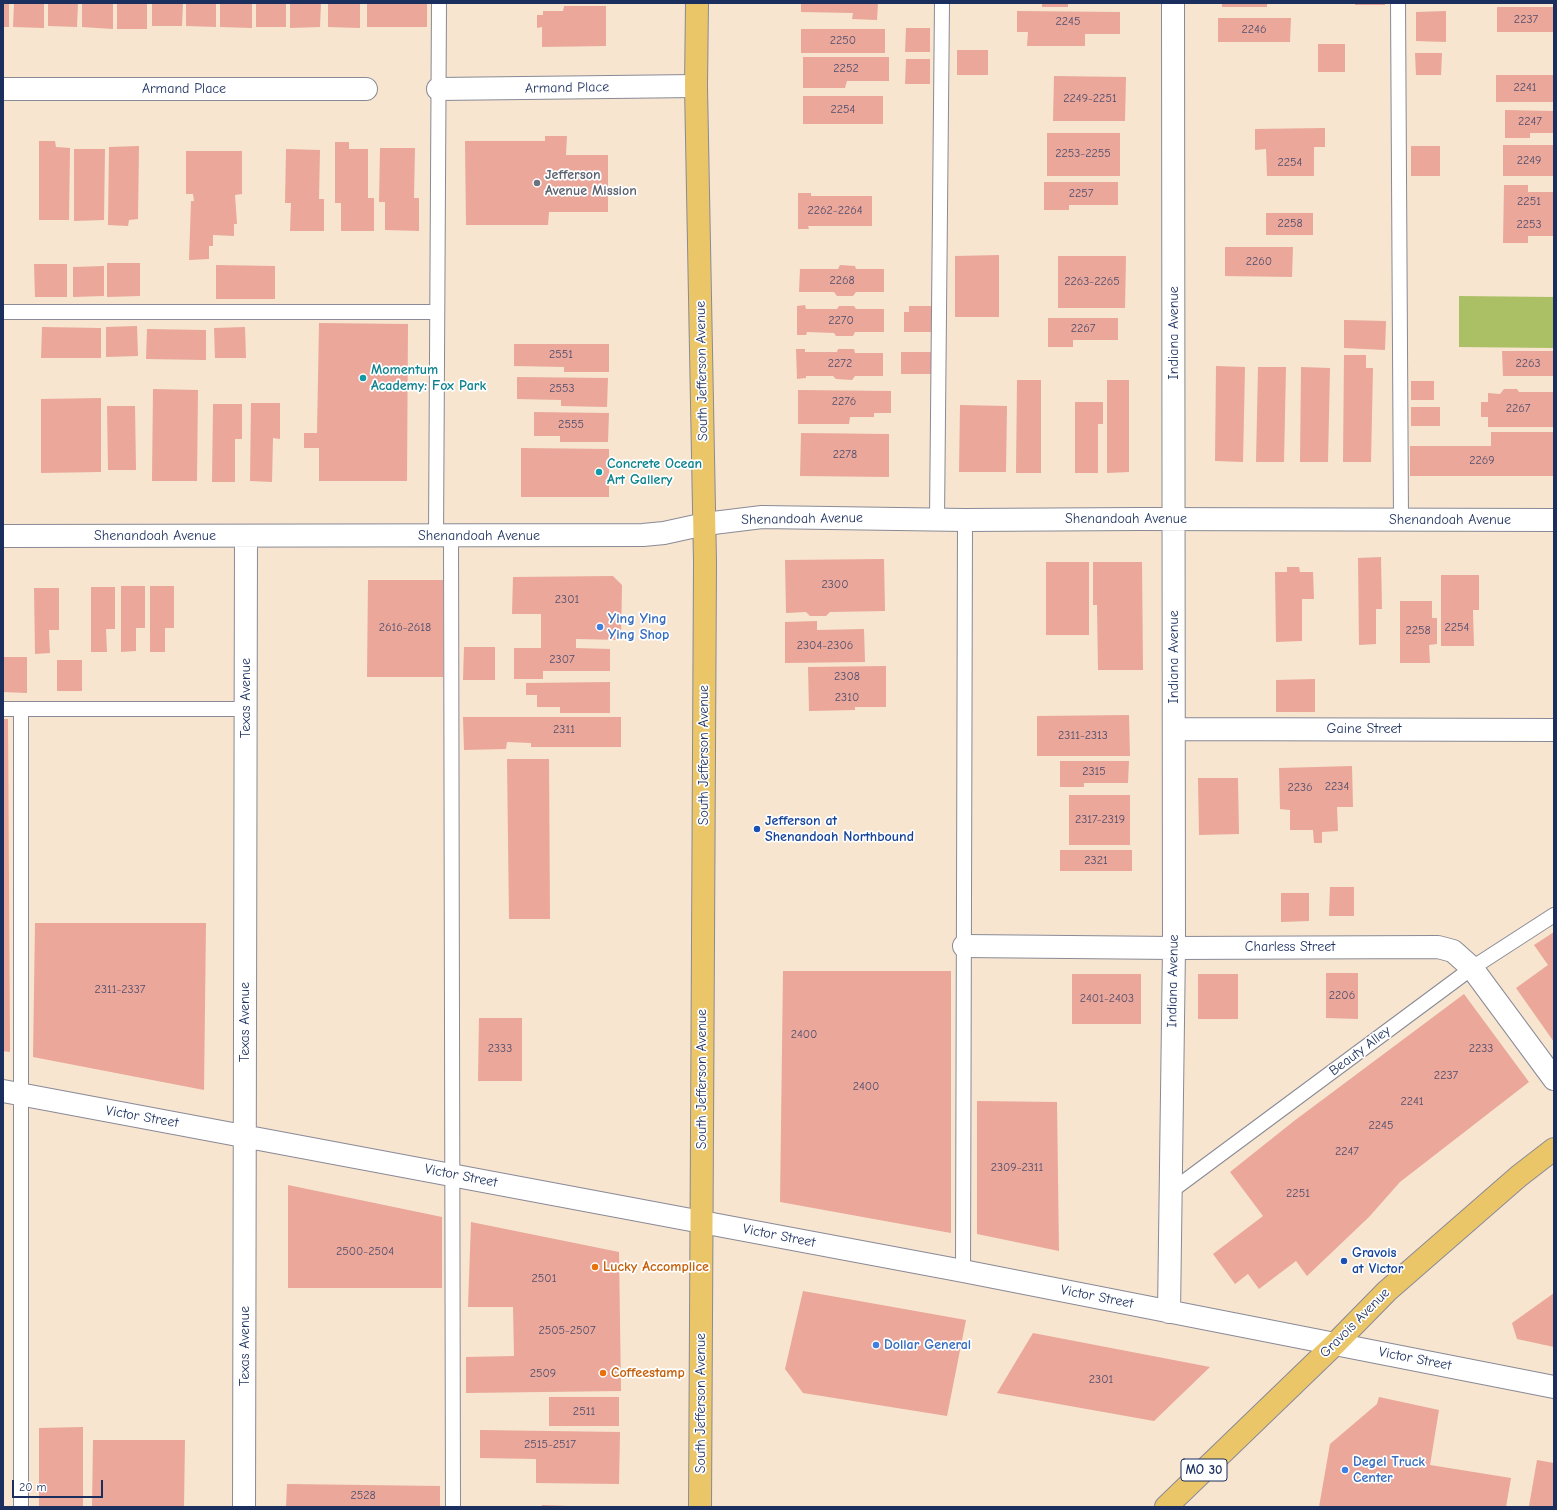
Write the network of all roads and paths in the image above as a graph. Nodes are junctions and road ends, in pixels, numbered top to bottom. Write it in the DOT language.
graph roads {
  1 [pos="439,3"];
  2 [pos="697,3"];
  3 [pos="942,3"];
  4 [pos="1173,3"];
  5 [pos="1398,3"];
  6 [pos="696,86"];
  7 [pos="3,89"];
  8 [pos="366,89"];
  9 [pos="438,89"];
  10 [pos="3,312"];
  11 [pos="437,312"];
  12 [pos="937,519"];
  13 [pos="1174,519"];
  14 [pos="965,520"];
  15 [pos="1401,520"];
  16 [pos="1554,520"];
  17 [pos="705,524"];
  18 [pos="3,536"];
  19 [pos="246,536"];
  20 [pos="444,536"];
  21 [pos="3,709"];
  22 [pos="21,709"];
  23 [pos="246,709"];
  24 [pos="1174,729"];
  25 [pos="1554,730"];
  26 [pos="1554,915"];
  27 [pos="964,946"];
  28 [pos="1174,948"];
  29 [pos="1472,968"];
  30 [pos="1554,1079"];
  31 [pos="12,1093"];
  32 [pos="245,1136"];
  33 [pos="1554,1149"];
  34 [pos="452,1174"];
  35 [pos="1170,1192"];
  36 [pos="702,1221"];
  37 [pos="963,1271"];
  38 [pos="1169,1312"];
  39 [pos="1335,1344"];
  40 [pos="1554,1387"];
  41 [pos="21,1507"];
  42 [pos="244,1507"];
  43 [pos="453,1507"];
  44 [pos="700,1507"];
  45 [pos="1166,1507"];
  1 -- 9 [label="lane"];
  2 -- 6 [label="main road, South Jefferson Avenue"];
  3 -- 12 [label="lane"];
  4 -- 13 [label="street, Indiana Avenue"];
  5 -- 15 [label="lane"];
  6 -- 9 [label="street, Armand Place"];
  6 -- 17 [label="main road, South Jefferson Avenue"];
  7 -- 8 [label="street, Armand Place"];
  9 -- 11 [label="lane"];
  10 -- 11 [label="lane"];
  11 -- 20 [label="lane"];
  12 -- 14 [label="street, Shenandoah Avenue"];
  12 -- 17 [label="street, Shenandoah Avenue"];
  13 -- 14 [label="street, Shenandoah Avenue"];
  13 -- 15 [label="street, Shenandoah Avenue"];
  13 -- 24 [label="street, Indiana Avenue"];
  14 -- 27 [label="lane"];
  15 -- 16 [label="street, Shenandoah Avenue"];
  17 -- 20 [label="street, Shenandoah Avenue"];
  17 -- 36 [label="main road, South Jefferson Avenue"];
  18 -- 19 [label="street, Shenandoah Avenue"];
  19 -- 20 [label="street, Shenandoah Avenue"];
  19 -- 23 [label="street, Texas Avenue"];
  20 -- 34 [label="lane"];
  21 -- 22 [label="lane"];
  22 -- 23 [label="lane"];
  22 -- 31 [label="lane"];
  23 -- 32 [label="street, Texas Avenue"];
  24 -- 25 [label="street, Gaine Street"];
  24 -- 28 [label="street, Indiana Avenue"];
  26 -- 29 [label="lane, Beauty Alley"];
  27 -- 28 [label="street, Charless Street"];
  27 -- 37 [label="lane"];
  28 -- 29 [label="street, Charless Street"];
  28 -- 35 [label="street, Indiana Avenue"];
  29 -- 30 [label="street, Charless Street"];
  29 -- 35 [label="lane, Beauty Alley"];
  31 -- 32 [label="street, Victor Street"];
  31 -- 41 [label="lane"];
  32 -- 34 [label="street, Victor Street"];
  32 -- 42 [label="street, Texas Avenue"];
  33 -- 39 [label="main road, Gravois Avenue / MO 30"];
  34 -- 36 [label="street, Victor Street"];
  34 -- 43 [label="lane"];
  35 -- 38 [label="street, Indiana Avenue"];
  36 -- 37 [label="street, Victor Street"];
  36 -- 44 [label="main road, South Jefferson Avenue"];
  37 -- 38 [label="street, Victor Street"];
  38 -- 39 [label="street, Victor Street"];
  39 -- 40 [label="street, Victor Street"];
  39 -- 45 [label="main road, Gravois Avenue / MO 30"];
}
